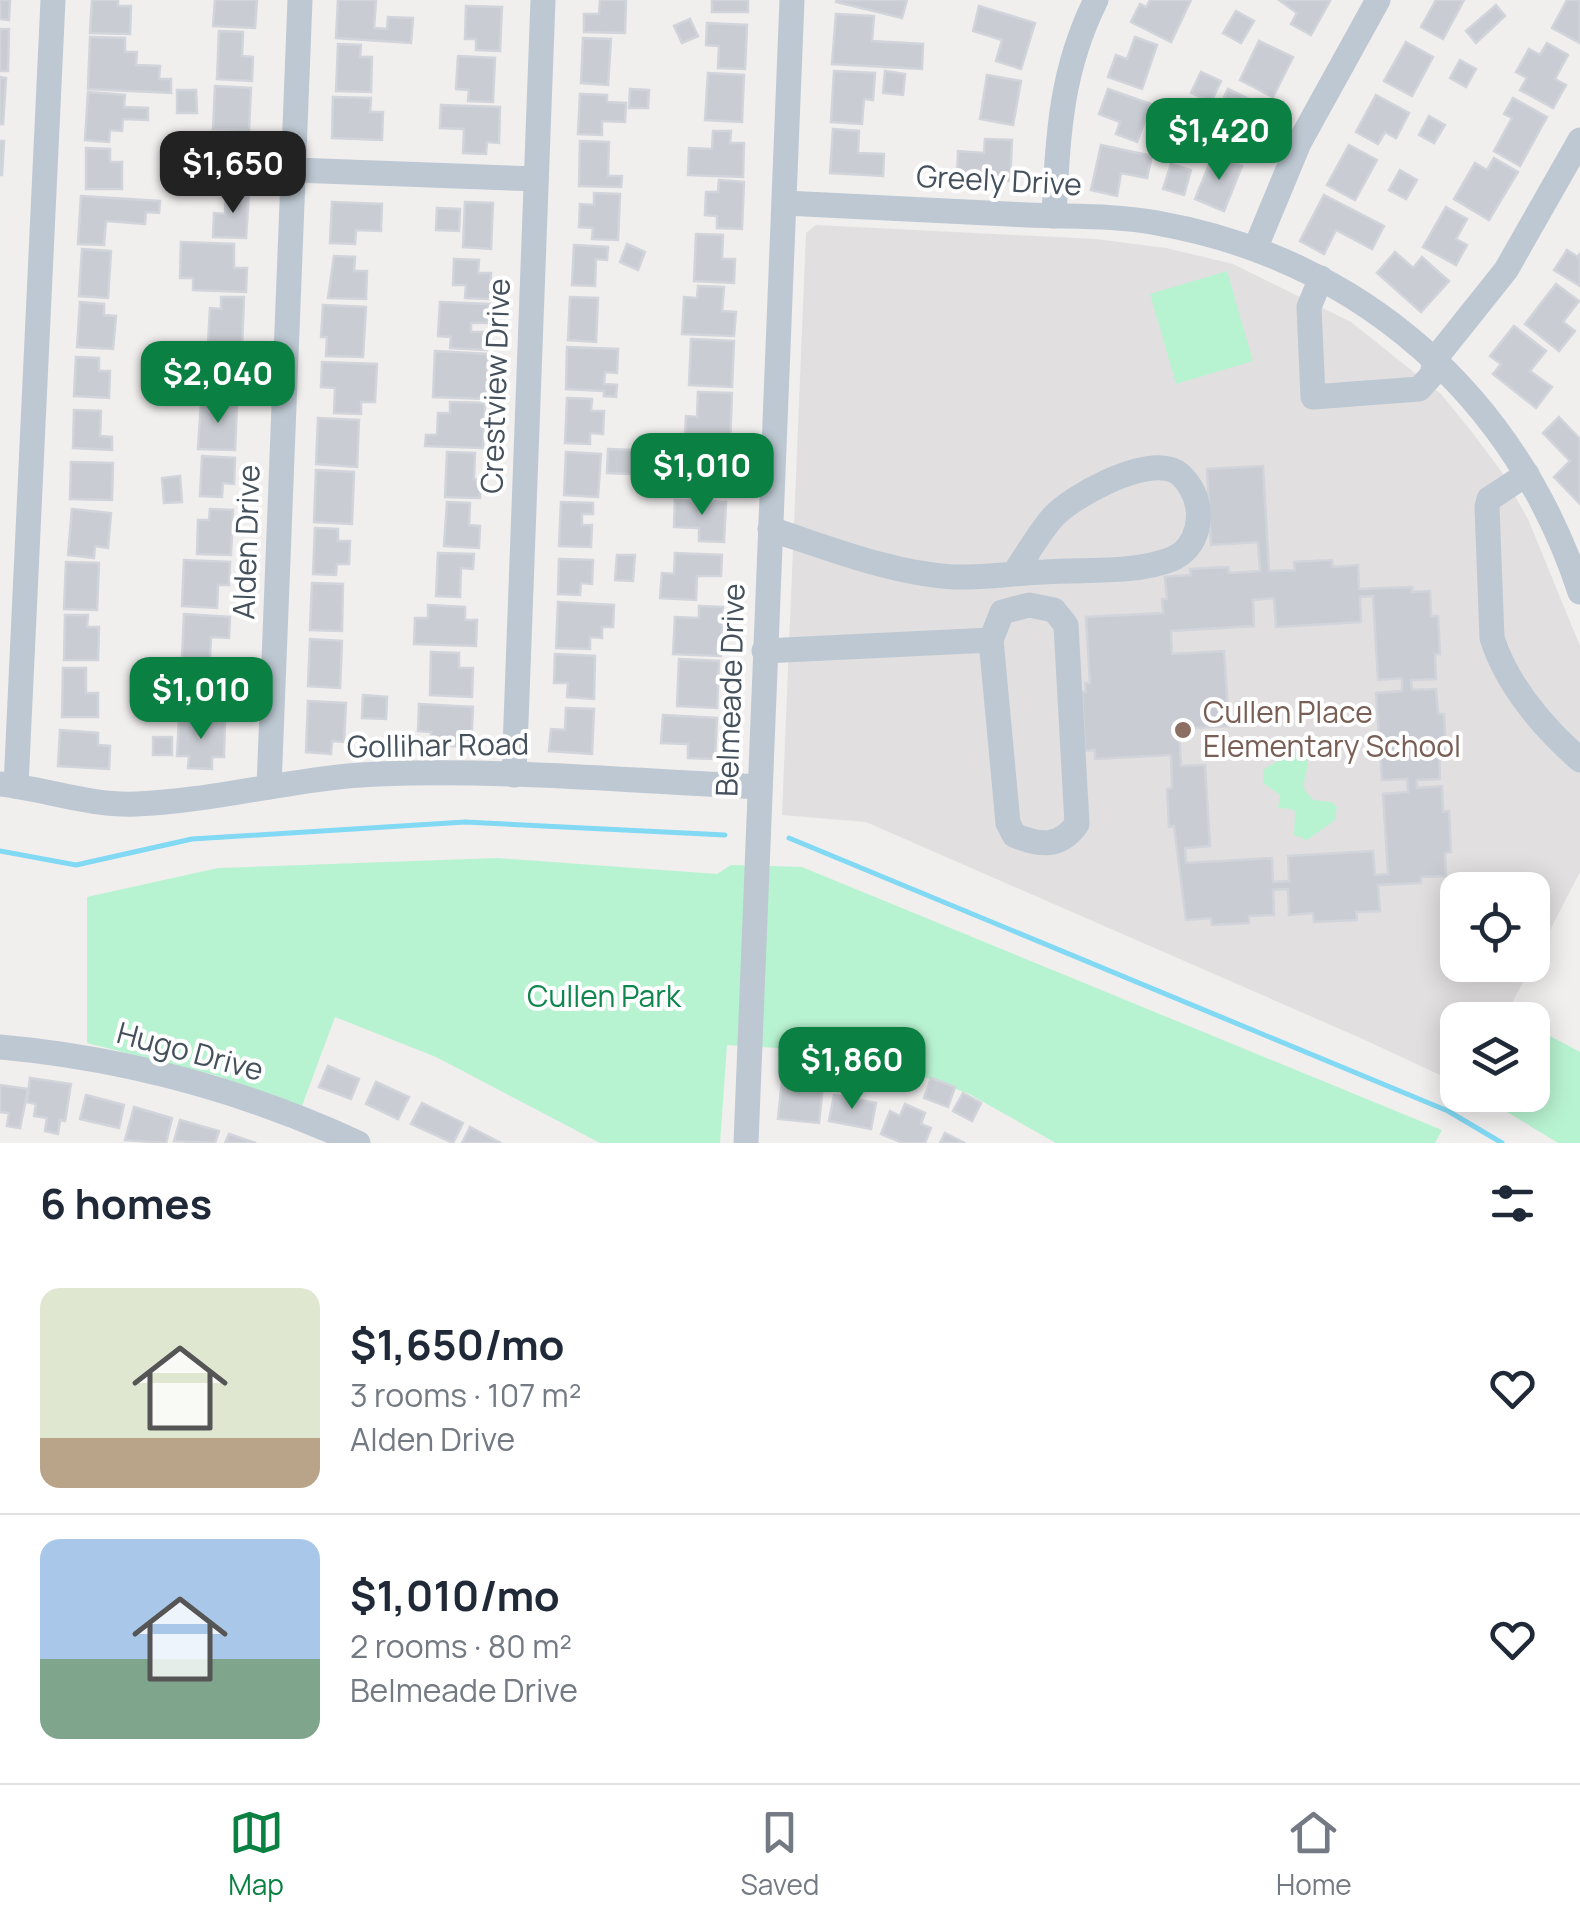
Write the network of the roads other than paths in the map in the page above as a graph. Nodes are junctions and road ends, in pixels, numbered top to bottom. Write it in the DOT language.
graph roads {
  1 [pos="52,0"];
  2 [pos="300,0"];
  3 [pos="543,0"];
  4 [pos="792,0"];
  5 [pos="1096,0"];
  6 [pos="1378,0"];
  7 [pos="1580,140"];
  8 [pos="296,170"];
  9 [pos="536,179"];
  10 [pos="785,203"];
  11 [pos="1054,216"];
  12 [pos="1254,249"];
  13 [pos="1321,278"];
  14 [pos="1435,359"];
  15 [pos="1528,474"];
  16 [pos="770,529"];
  17 [pos="1574,550"];
  18 [pos="1014,573"];
  19 [pos="1580,592"];
  20 [pos="992,640"];
  21 [pos="764,650"];
  22 [pos="1580,760"];
  23 [pos="514,775"];
  24 [pos="8,785"];
  25 [pos="269,787"];
  26 [pos="760,787"];
  27 [pos="0,1047"];
  28 [pos="358,1143"];
  29 [pos="746,1143"];
  1 -- 24 [label="street"];
  2 -- 8 [label="street, Alden Drive"];
  3 -- 9 [label="street, Crestview Drive"];
  4 -- 10 [label="street, Belmeade Drive"];
  5 -- 11 [label="street"];
  6 -- 12 [label="street"];
  7 -- 14 [label="street"];
  8 -- 9 [label="street"];
  8 -- 25 [label="street, Alden Drive"];
  9 -- 23 [label="street, Crestview Drive"];
  10 -- 11 [label="street, Greely Drive"];
  10 -- 16 [label="street, Belmeade Drive"];
  11 -- 12 [label="street, Greely Drive"];
  12 -- 13 [label="street, Greely Drive"];
  13 -- 14 [label="street, Greely Drive"];
  13 -- 14 [label="street"];
  14 -- 15 [label="street, Greely Drive"];
  15 -- 17 [label="street, Greely Drive"];
  15 -- 22 [label="street"];
  16 -- 18 [label="street"];
  16 -- 21 [label="street, Belmeade Drive"];
  17 -- 19 [label="street, Greely Drive"];
  18 -- 18 [label="street"];
  20 -- 20 [label="street"];
  20 -- 21 [label="street"];
  21 -- 26 [label="street, Belmeade Drive"];
  23 -- 25 [label="street, Gollihar Road"];
  23 -- 26 [label="street, Gollihar Road"];
  24 -- 25 [label="street, Gollihar Road"];
  26 -- 29 [label="street, Belmeade Drive"];
  27 -- 28 [label="street, Hugo Drive"];
}
